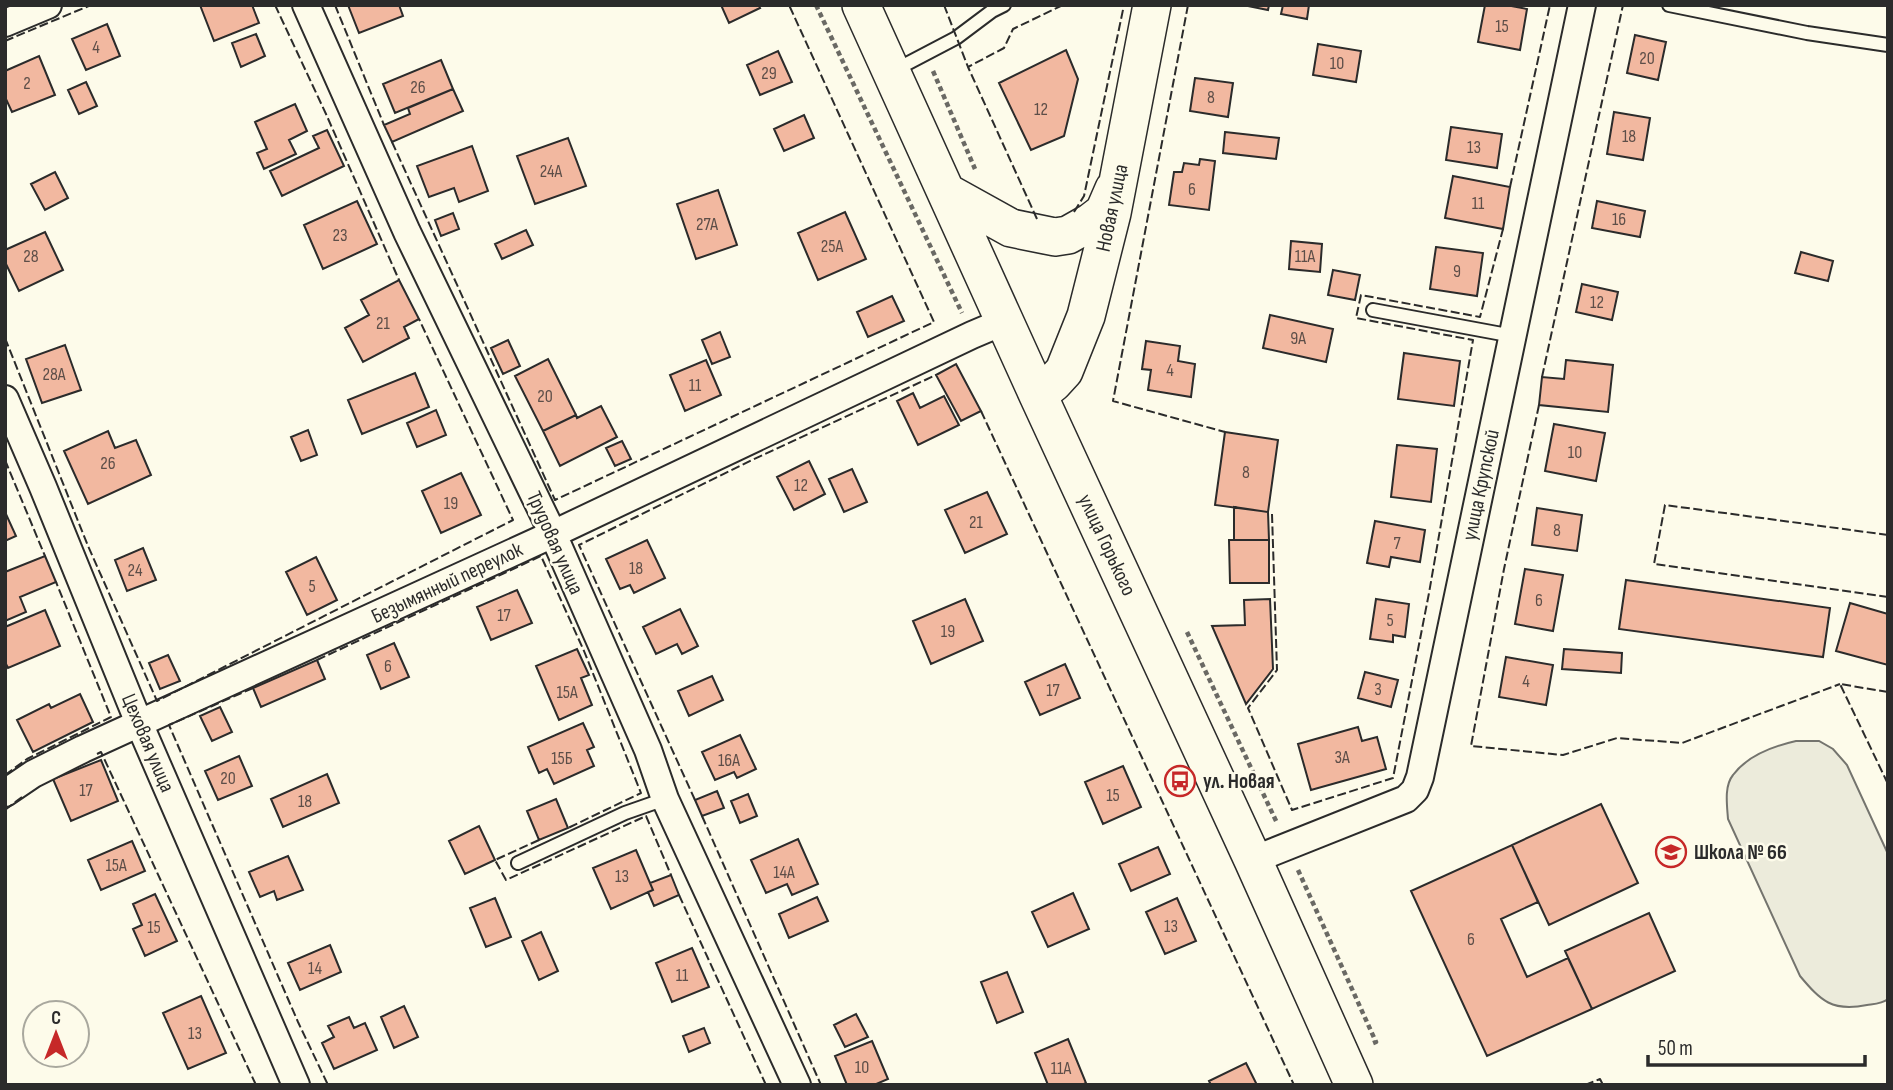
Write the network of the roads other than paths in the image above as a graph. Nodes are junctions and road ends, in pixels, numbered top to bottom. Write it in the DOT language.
graph roads {
  1 [pos="48,5"];
  2 [pos="306,5"];
  3 [pos="861,5"];
  4 [pos="1004,5"];
  5 [pos="1152,5"];
  6 [pos="1582,5"];
  7 [pos="1669,5"];
  8 [pos="5,23"];
  9 [pos="1888,45"];
  10 [pos="891,72"];
  11 [pos="1118,179"];
  12 [pos="946,192"];
  13 [pos="1373,310"];
  14 [pos="1005,321"];
  15 [pos="1513,336"];
  16 [pos="1038,395"];
  17 [pos="5,399"];
  18 [pos="553,534"];
  19 [pos="139,723"];
  20 [pos="5,793"];
  21 [pos="665,799"];
  22 [pos="1253,860"];
  23 [pos="518,863"];
  24 [pos="296,1085"];
  25 [pos="797,1085"];
  26 [pos="1354,1085"];
  1 -- 8 [label="street"];
  2 -- 18 [label="street, Трудовая улица"];
  3 -- 10 [label="main road, улица Горького"];
  4 -- 10 [label="lane"];
  5 -- 11 [label="main road, Новая улица"];
  6 -- 15 [label="street, улица Крупской"];
  7 -- 9 [label="lane"];
  10 -- 12 [label="main road, улица Горького"];
  11 -- 12 [label="main road"];
  11 -- 16 [label="main road, Новая улица"];
  12 -- 14 [label="main road, улица Горького"];
  13 -- 15 [label="lane"];
  14 -- 16 [label="main road, улица Горького"];
  14 -- 18 [label="street, Безымянный переулок"];
  15 -- 22 [label="street, улица Крупской"];
  16 -- 22 [label="main road, улица Горького"];
  17 -- 19 [label="street, Цеховая улица"];
  18 -- 19 [label="street, Безымянный переулок"];
  18 -- 21 [label="street, Трудовая улица"];
  19 -- 20 [label="street, Безымянный переулок"];
  19 -- 24 [label="street, Цеховая улица"];
  21 -- 23 [label="lane"];
  21 -- 25 [label="street, Трудовая улица"];
  22 -- 26 [label="main road, улица Горького"];
}
